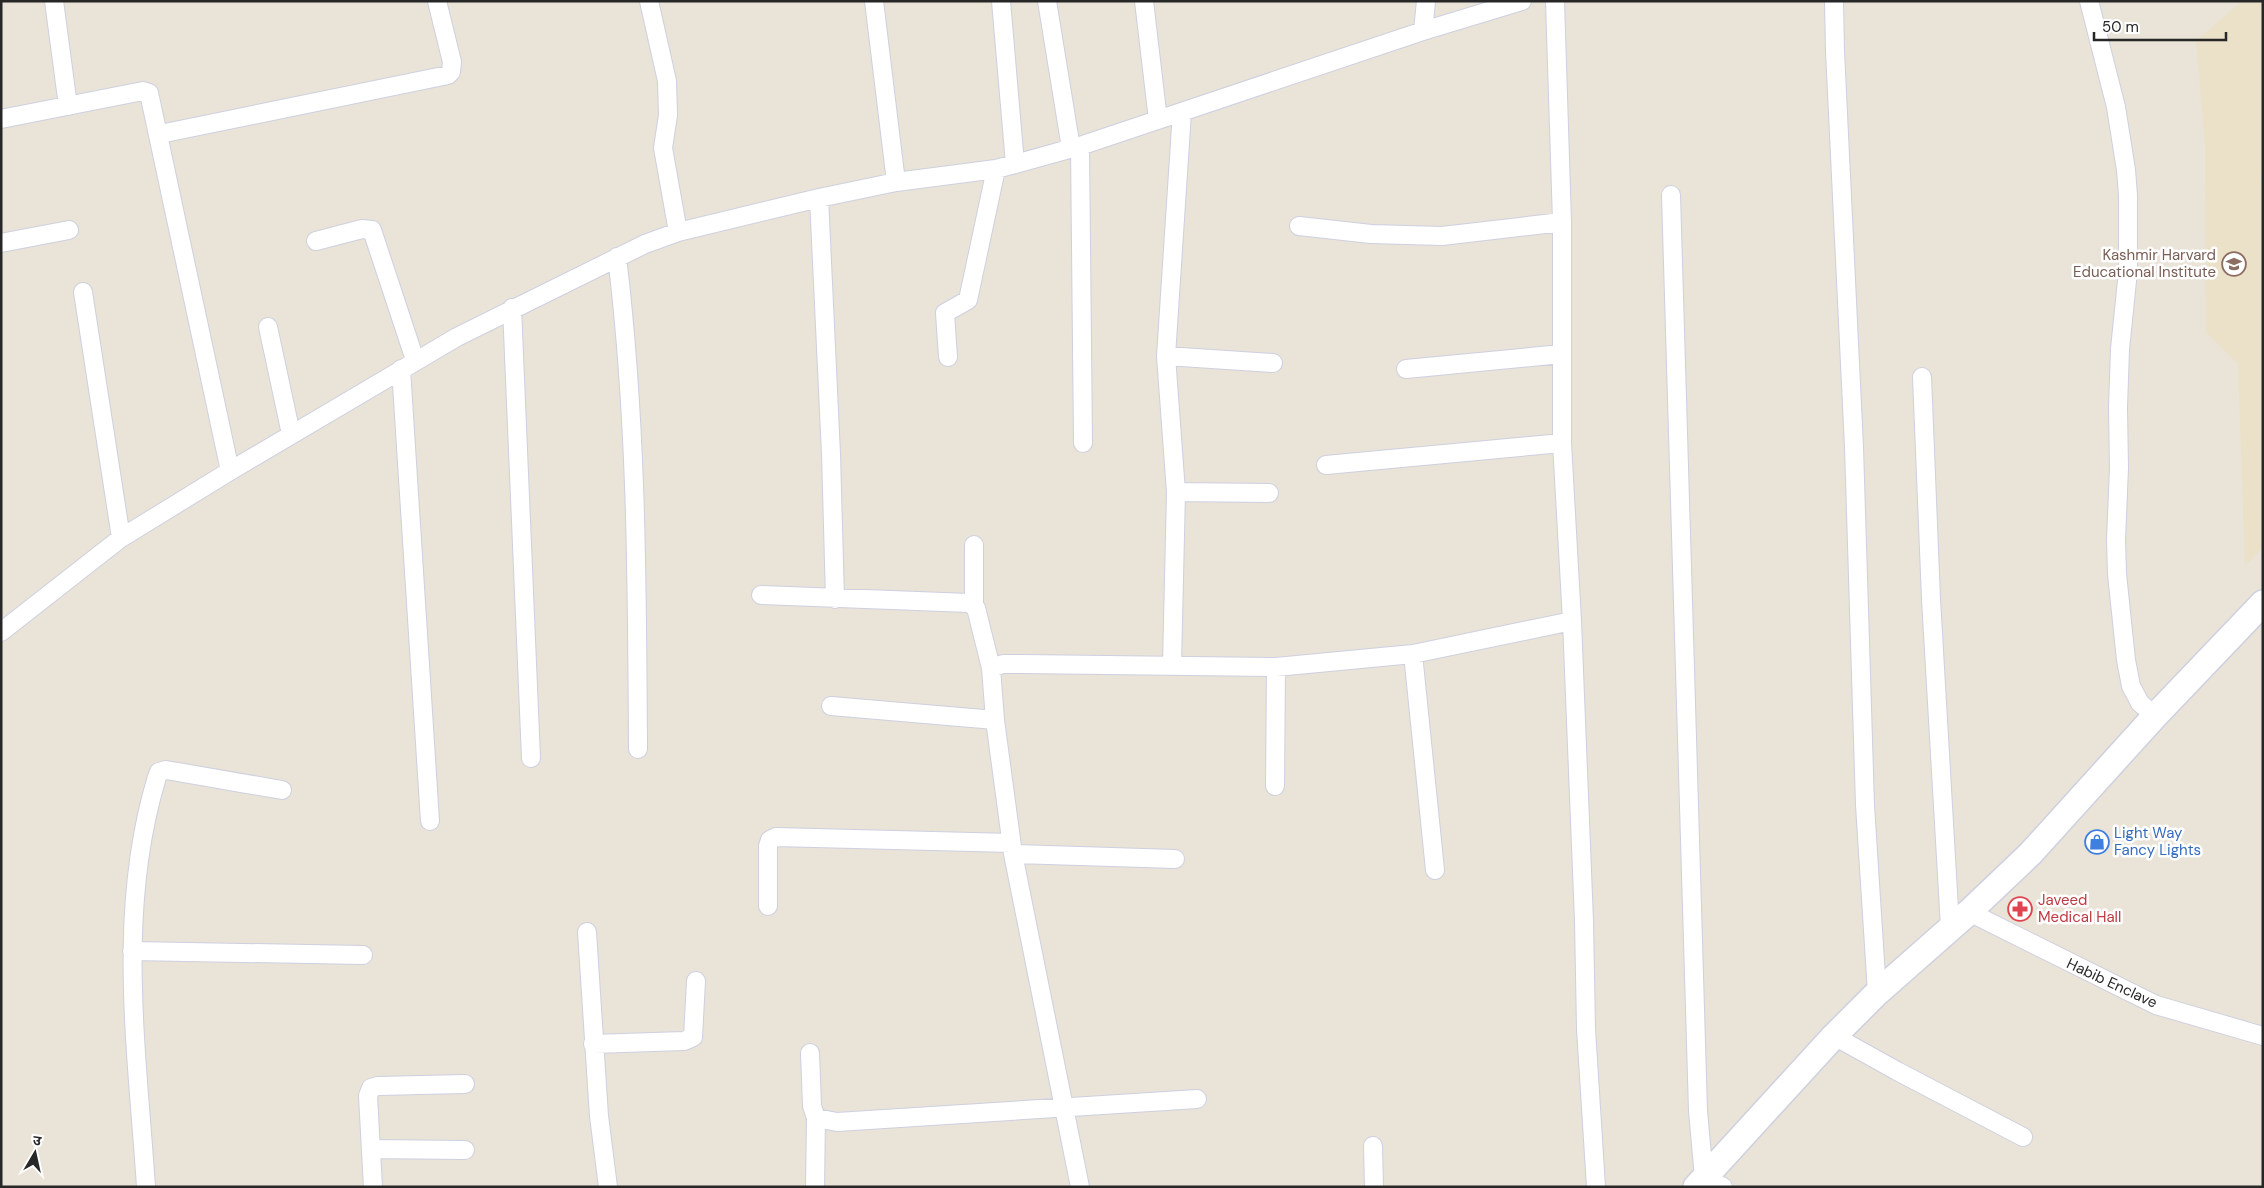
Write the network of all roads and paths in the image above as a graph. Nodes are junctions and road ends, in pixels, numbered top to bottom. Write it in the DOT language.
graph roads {
  1 [pos="54,1"];
  2 [pos="437,1"];
  3 [pos="649,1"];
  4 [pos="874,1"];
  5 [pos="1001,1"];
  6 [pos="1047,1"];
  7 [pos="1144,1"];
  8 [pos="1426,1"];
  9 [pos="1522,1"];
  10 [pos="1555,1"];
  11 [pos="1834,1"];
  12 [pos="2089,1"];
  13 [pos="1423,31"];
  14 [pos="68,106"];
  15 [pos="1182,112"];
  16 [pos="1,119"];
  17 [pos="1158,120"];
  18 [pos="160,134"];
  19 [pos="1075,147"];
  20 [pos="1015,164"];
  21 [pos="996,169"];
  22 [pos="896,182"];
  23 [pos="1671,195"];
  24 [pos="820,198"];
  25 [pos="1562,222"];
  26 [pos="1299,226"];
  27 [pos="69,230"];
  28 [pos="678,232"];
  29 [pos="316,241"];
  30 [pos="1,243"];
  31 [pos="617,257"];
  32 [pos="83,292"];
  33 [pos="512,308"];
  34 [pos="268,327"];
  35 [pos="1562,354"];
  36 [pos="1166,356"];
  37 [pos="948,357"];
  38 [pos="1273,363"];
  39 [pos="408,364"];
  40 [pos="1406,369"];
  41 [pos="1922,377"];
  42 [pos="291,434"];
  43 [pos="1083,443"];
  44 [pos="1562,443"];
  45 [pos="1326,465"];
  46 [pos="230,471"];
  47 [pos="1176,492"];
  48 [pos="1269,493"];
  49 [pos="121,538"];
  50 [pos="974,545"];
  51 [pos="760,595"];
  52 [pos="835,598"];
  53 [pos="2263,603"];
  54 [pos="974,605"];
  55 [pos="1572,621"];
  56 [pos="1,632"];
  57 [pos="1412,654"];
  58 [pos="1172,665"];
  59 [pos="1276,667"];
  60 [pos="991,668"];
  61 [pos="831,706"];
  62 [pos="2155,716"];
  63 [pos="995,720"];
  64 [pos="638,749"];
  65 [pos="531,758"];
  66 [pos="1275,786"];
  67 [pos="282,790"];
  68 [pos="430,821"];
  69 [pos="1012,848"];
  70 [pos="1175,859"];
  71 [pos="1434,870"];
  72 [pos="768,906"];
  73 [pos="1960,919"];
  74 [pos="587,932"];
  75 [pos="132,951"];
  76 [pos="363,955"];
  77 [pos="696,982"];
  78 [pos="1877,993"];
  79 [pos="1834,1036"];
  80 [pos="2263,1036"];
  81 [pos="592,1044"];
  82 [pos="810,1053"];
  83 [pos="465,1084"];
  84 [pos="1197,1099"];
  85 [pos="1065,1106"];
  86 [pos="816,1118"];
  87 [pos="2023,1137"];
  88 [pos="1372,1146"];
  89 [pos="371,1149"];
  90 [pos="465,1150"];
  91 [pos="1708,1184"];
  92 [pos="146,1187"];
  93 [pos="373,1187"];
  94 [pos="608,1187"];
  95 [pos="815,1187"];
  96 [pos="1080,1187"];
  97 [pos="1374,1187"];
  98 [pos="1596,1187"];
  1 -- 14 [label="street"];
  2 -- 18 [label="street"];
  3 -- 28 [label="street"];
  4 -- 22 [label="street"];
  5 -- 20 [label="street"];
  6 -- 19 [label="street"];
  7 -- 17 [label="street"];
  8 -- 13 [label="street"];
  9 -- 13 [label="street"];
  10 -- 25 [label="street"];
  11 -- 78 [label="street"];
  12 -- 62 [label="street"];
  13 -- 15 [label="street"];
  14 -- 16 [label="street"];
  14 -- 18 [label="street"];
  15 -- 17 [label="street"];
  15 -- 36 [label="street"];
  17 -- 19 [label="street"];
  18 -- 46 [label="street"];
  19 -- 20 [label="street"];
  19 -- 43 [label="street"];
  20 -- 21 [label="street"];
  21 -- 22 [label="street"];
  21 -- 37 [label="street"];
  22 -- 24 [label="street"];
  23 -- 91 [label="street"];
  24 -- 28 [label="street"];
  24 -- 52 [label="street"];
  25 -- 26 [label="street"];
  25 -- 35 [label="street"];
  27 -- 30 [label="street"];
  28 -- 31 [label="street"];
  29 -- 39 [label="street"];
  31 -- 33 [label="street"];
  31 -- 64 [label="street"];
  32 -- 49 [label="street"];
  33 -- 39 [label="street"];
  33 -- 65 [label="street"];
  34 -- 42 [label="street"];
  35 -- 40 [label="street"];
  35 -- 44 [label="street"];
  36 -- 38 [label="street"];
  36 -- 47 [label="street"];
  39 -- 42 [label="street"];
  39 -- 68 [label="street"];
  41 -- 73 [label="street"];
  42 -- 46 [label="street"];
  44 -- 45 [label="street"];
  44 -- 55 [label="street"];
  46 -- 49 [label="street"];
  47 -- 48 [label="street"];
  47 -- 58 [label="street"];
  49 -- 56 [label="street"];
  50 -- 54 [label="street"];
  51 -- 52 [label="street"];
  52 -- 54 [label="street"];
  53 -- 62 [label="street"];
  54 -- 60 [label="street"];
  55 -- 57 [label="street"];
  55 -- 98 [label="street"];
  57 -- 59 [label="street"];
  57 -- 71 [label="street"];
  58 -- 59 [label="street"];
  58 -- 60 [label="street"];
  59 -- 66 [label="street"];
  60 -- 63 [label="street"];
  61 -- 63 [label="street"];
  62 -- 73 [label="street"];
  63 -- 69 [label="street"];
  67 -- 75 [label="street"];
  69 -- 70 [label="street"];
  69 -- 72 [label="street"];
  69 -- 85 [label="street"];
  73 -- 78 [label="street"];
  73 -- 80 [label="street, Habib Enclave"];
  74 -- 81 [label="street"];
  75 -- 76 [label="street"];
  75 -- 92 [label="street"];
  77 -- 81 [label="street"];
  78 -- 79 [label="street"];
  79 -- 87 [label="street"];
  79 -- 91 [label="street"];
  81 -- 94 [label="street"];
  82 -- 86 [label="street"];
  83 -- 89 [label="street"];
  84 -- 85 [label="street"];
  85 -- 86 [label="street"];
  85 -- 96 [label="street"];
  86 -- 95 [label="street"];
  88 -- 97 [label="street"];
  89 -- 90 [label="street"];
  89 -- 93 [label="street"];
}
